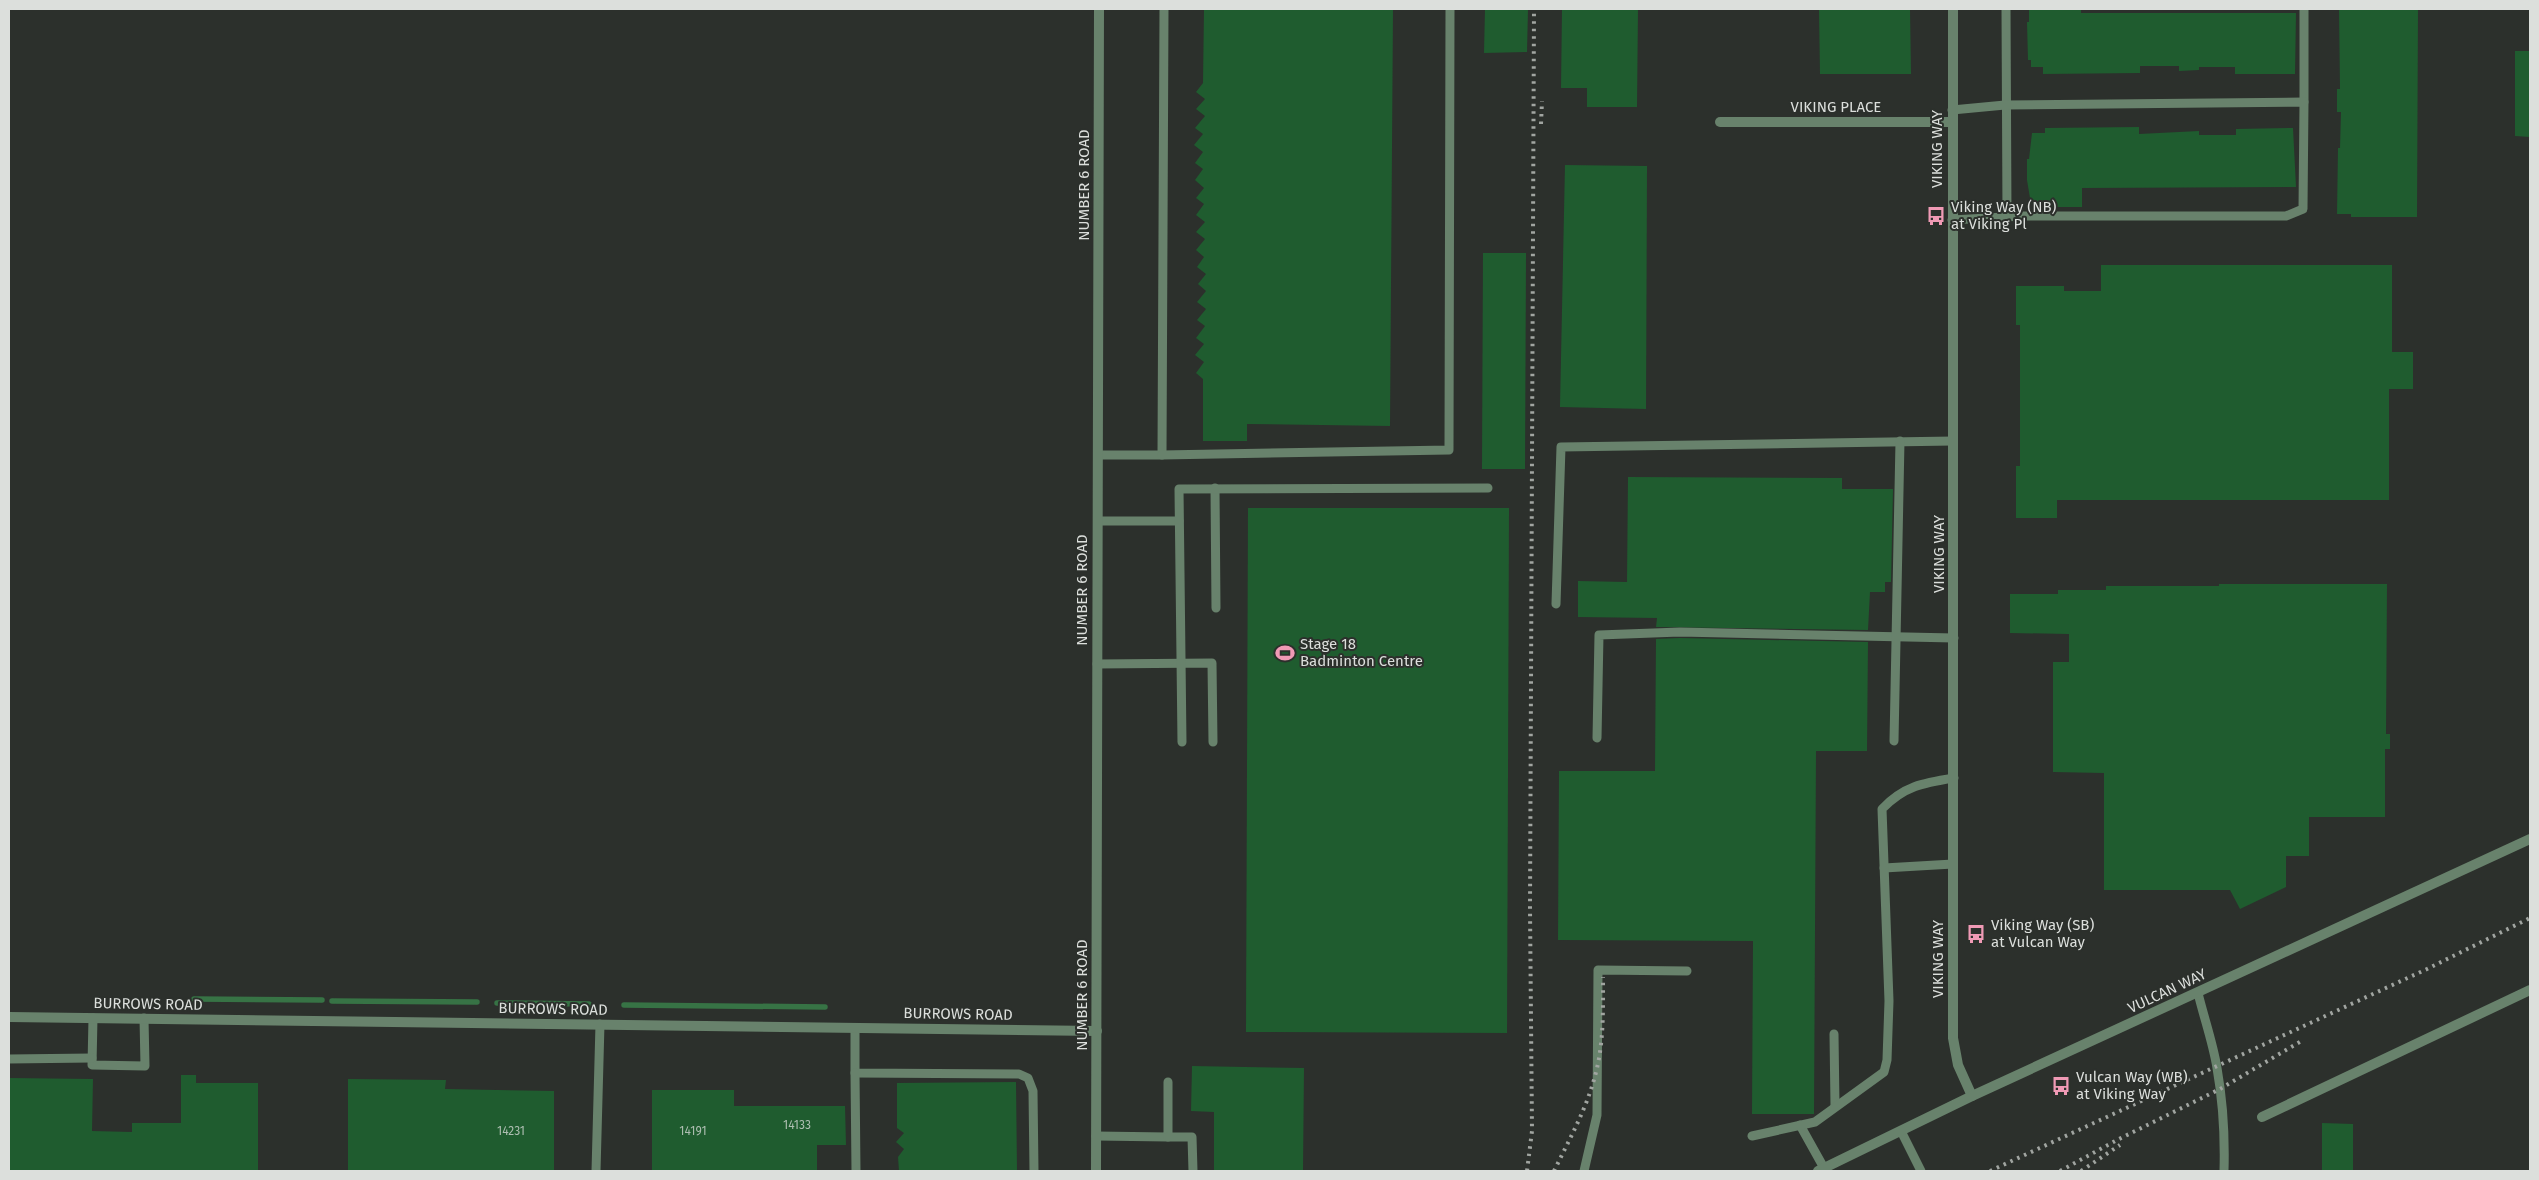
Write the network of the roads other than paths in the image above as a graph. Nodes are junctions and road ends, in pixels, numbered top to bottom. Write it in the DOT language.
graph roads {
  1 [pos="1099,9"];
  2 [pos="1164,9"];
  3 [pos="1450,9"];
  4 [pos="1953,9"];
  5 [pos="2006,9"];
  6 [pos="2304,9"];
  7 [pos="2304,102"];
  8 [pos="2005,105"];
  9 [pos="1952,110"];
  10 [pos="1720,122"];
  11 [pos="1952,122"];
  12 [pos="2007,217"];
  13 [pos="1952,220"];
  14 [pos="1900,440"];
  15 [pos="1953,440"];
  16 [pos="1098,455"];
  17 [pos="1162,455"];
  18 [pos="1215,488"];
  19 [pos="1488,488"];
  20 [pos="1098,521"];
  21 [pos="1180,521"];
  22 [pos="1556,604"];
  23 [pos="1216,608"];
  24 [pos="1895,636"];
  25 [pos="1954,638"];
  26 [pos="1181,663"];
  27 [pos="1097,664"];
  28 [pos="1597,738"];
  29 [pos="1894,741"];
  30 [pos="1182,742"];
  31 [pos="1213,742"];
  32 [pos="1954,778"];
  33 [pos="2530,839"];
  34 [pos="1953,864"];
  35 [pos="1884,868"];
  36 [pos="1686,971"];
  37 [pos="2530,990"];
  38 [pos="2198,993"];
  39 [pos="9,1017"];
  40 [pos="92,1018"];
  41 [pos="144,1018"];
  42 [pos="600,1024"];
  43 [pos="855,1028"];
  44 [pos="1097,1031"];
  45 [pos="1834,1034"];
  46 [pos="92,1058"];
  47 [pos="9,1059"];
  48 [pos="855,1073"];
  49 [pos="1168,1082"];
  50 [pos="1972,1096"];
  51 [pos="1835,1106"];
  52 [pos="2262,1117"];
  53 [pos="1800,1125"];
  54 [pos="1901,1131"];
  55 [pos="1096,1136"];
  56 [pos="1752,1136"];
  57 [pos="1168,1137"];
  58 [pos="1821,1170"];
  59 [pos="596,1171"];
  60 [pos="856,1171"];
  61 [pos="1034,1171"];
  62 [pos="1096,1171"];
  63 [pos="1193,1171"];
  64 [pos="1584,1171"];
  65 [pos="1921,1171"];
  66 [pos="2224,1171"];
  1 -- 16 [label="street, NUMBER 6 ROAD"];
  2 -- 17 [label="lane"];
  3 -- 17 [label="lane"];
  4 -- 9 [label="street, VIKING WAY"];
  5 -- 8 [label="lane"];
  6 -- 7 [label="lane"];
  7 -- 8 [label="lane"];
  7 -- 12 [label="lane"];
  8 -- 9 [label="lane"];
  8 -- 12 [label="lane"];
  9 -- 11 [label="street, VIKING WAY"];
  10 -- 11 [label="street, VIKING PLACE"];
  11 -- 13 [label="street, VIKING WAY"];
  12 -- 13 [label="lane"];
  13 -- 15 [label="street, VIKING WAY"];
  14 -- 15 [label="lane"];
  14 -- 22 [label="lane"];
  14 -- 24 [label="lane"];
  15 -- 25 [label="street, VIKING WAY"];
  16 -- 17 [label="lane"];
  16 -- 20 [label="street, NUMBER 6 ROAD"];
  18 -- 19 [label="lane"];
  18 -- 21 [label="lane"];
  18 -- 23 [label="lane"];
  20 -- 21 [label="lane"];
  20 -- 27 [label="street, NUMBER 6 ROAD"];
  21 -- 26 [label="lane"];
  24 -- 25 [label="lane"];
  24 -- 28 [label="lane"];
  24 -- 29 [label="lane"];
  25 -- 32 [label="street, VIKING WAY"];
  26 -- 27 [label="lane"];
  26 -- 30 [label="lane"];
  26 -- 31 [label="lane"];
  27 -- 44 [label="street, NUMBER 6 ROAD"];
  32 -- 34 [label="street, VIKING WAY"];
  32 -- 35 [label="lane"];
  33 -- 38 [label="street, VULCAN WAY"];
  34 -- 35 [label="lane"];
  34 -- 50 [label="street, VIKING WAY"];
  35 -- 51 [label="lane"];
  36 -- 64 [label="lane"];
  37 -- 52 [label="street"];
  38 -- 50 [label="street, VULCAN WAY"];
  38 -- 66 [label="lane"];
  39 -- 40 [label="street, BURROWS ROAD"];
  40 -- 41 [label="street, BURROWS ROAD"];
  40 -- 46 [label="lane"];
  41 -- 42 [label="street, BURROWS ROAD"];
  41 -- 46 [label="lane"];
  42 -- 43 [label="street, BURROWS ROAD"];
  42 -- 59 [label="lane"];
  43 -- 44 [label="street, BURROWS ROAD"];
  43 -- 48 [label="lane"];
  44 -- 55 [label="street, NUMBER 6 ROAD"];
  45 -- 51 [label="lane"];
  46 -- 47 [label="lane"];
  48 -- 60 [label="lane"];
  48 -- 61 [label="lane"];
  49 -- 57 [label="lane"];
  50 -- 54 [label="street, VULCAN WAY"];
  51 -- 53 [label="lane"];
  53 -- 56 [label="lane"];
  53 -- 58 [label="lane"];
  54 -- 58 [label="street, VULCAN WAY"];
  54 -- 65 [label="lane"];
  55 -- 57 [label="lane"];
  55 -- 62 [label="street, NUMBER 6 ROAD"];
  57 -- 63 [label="lane"];
}
